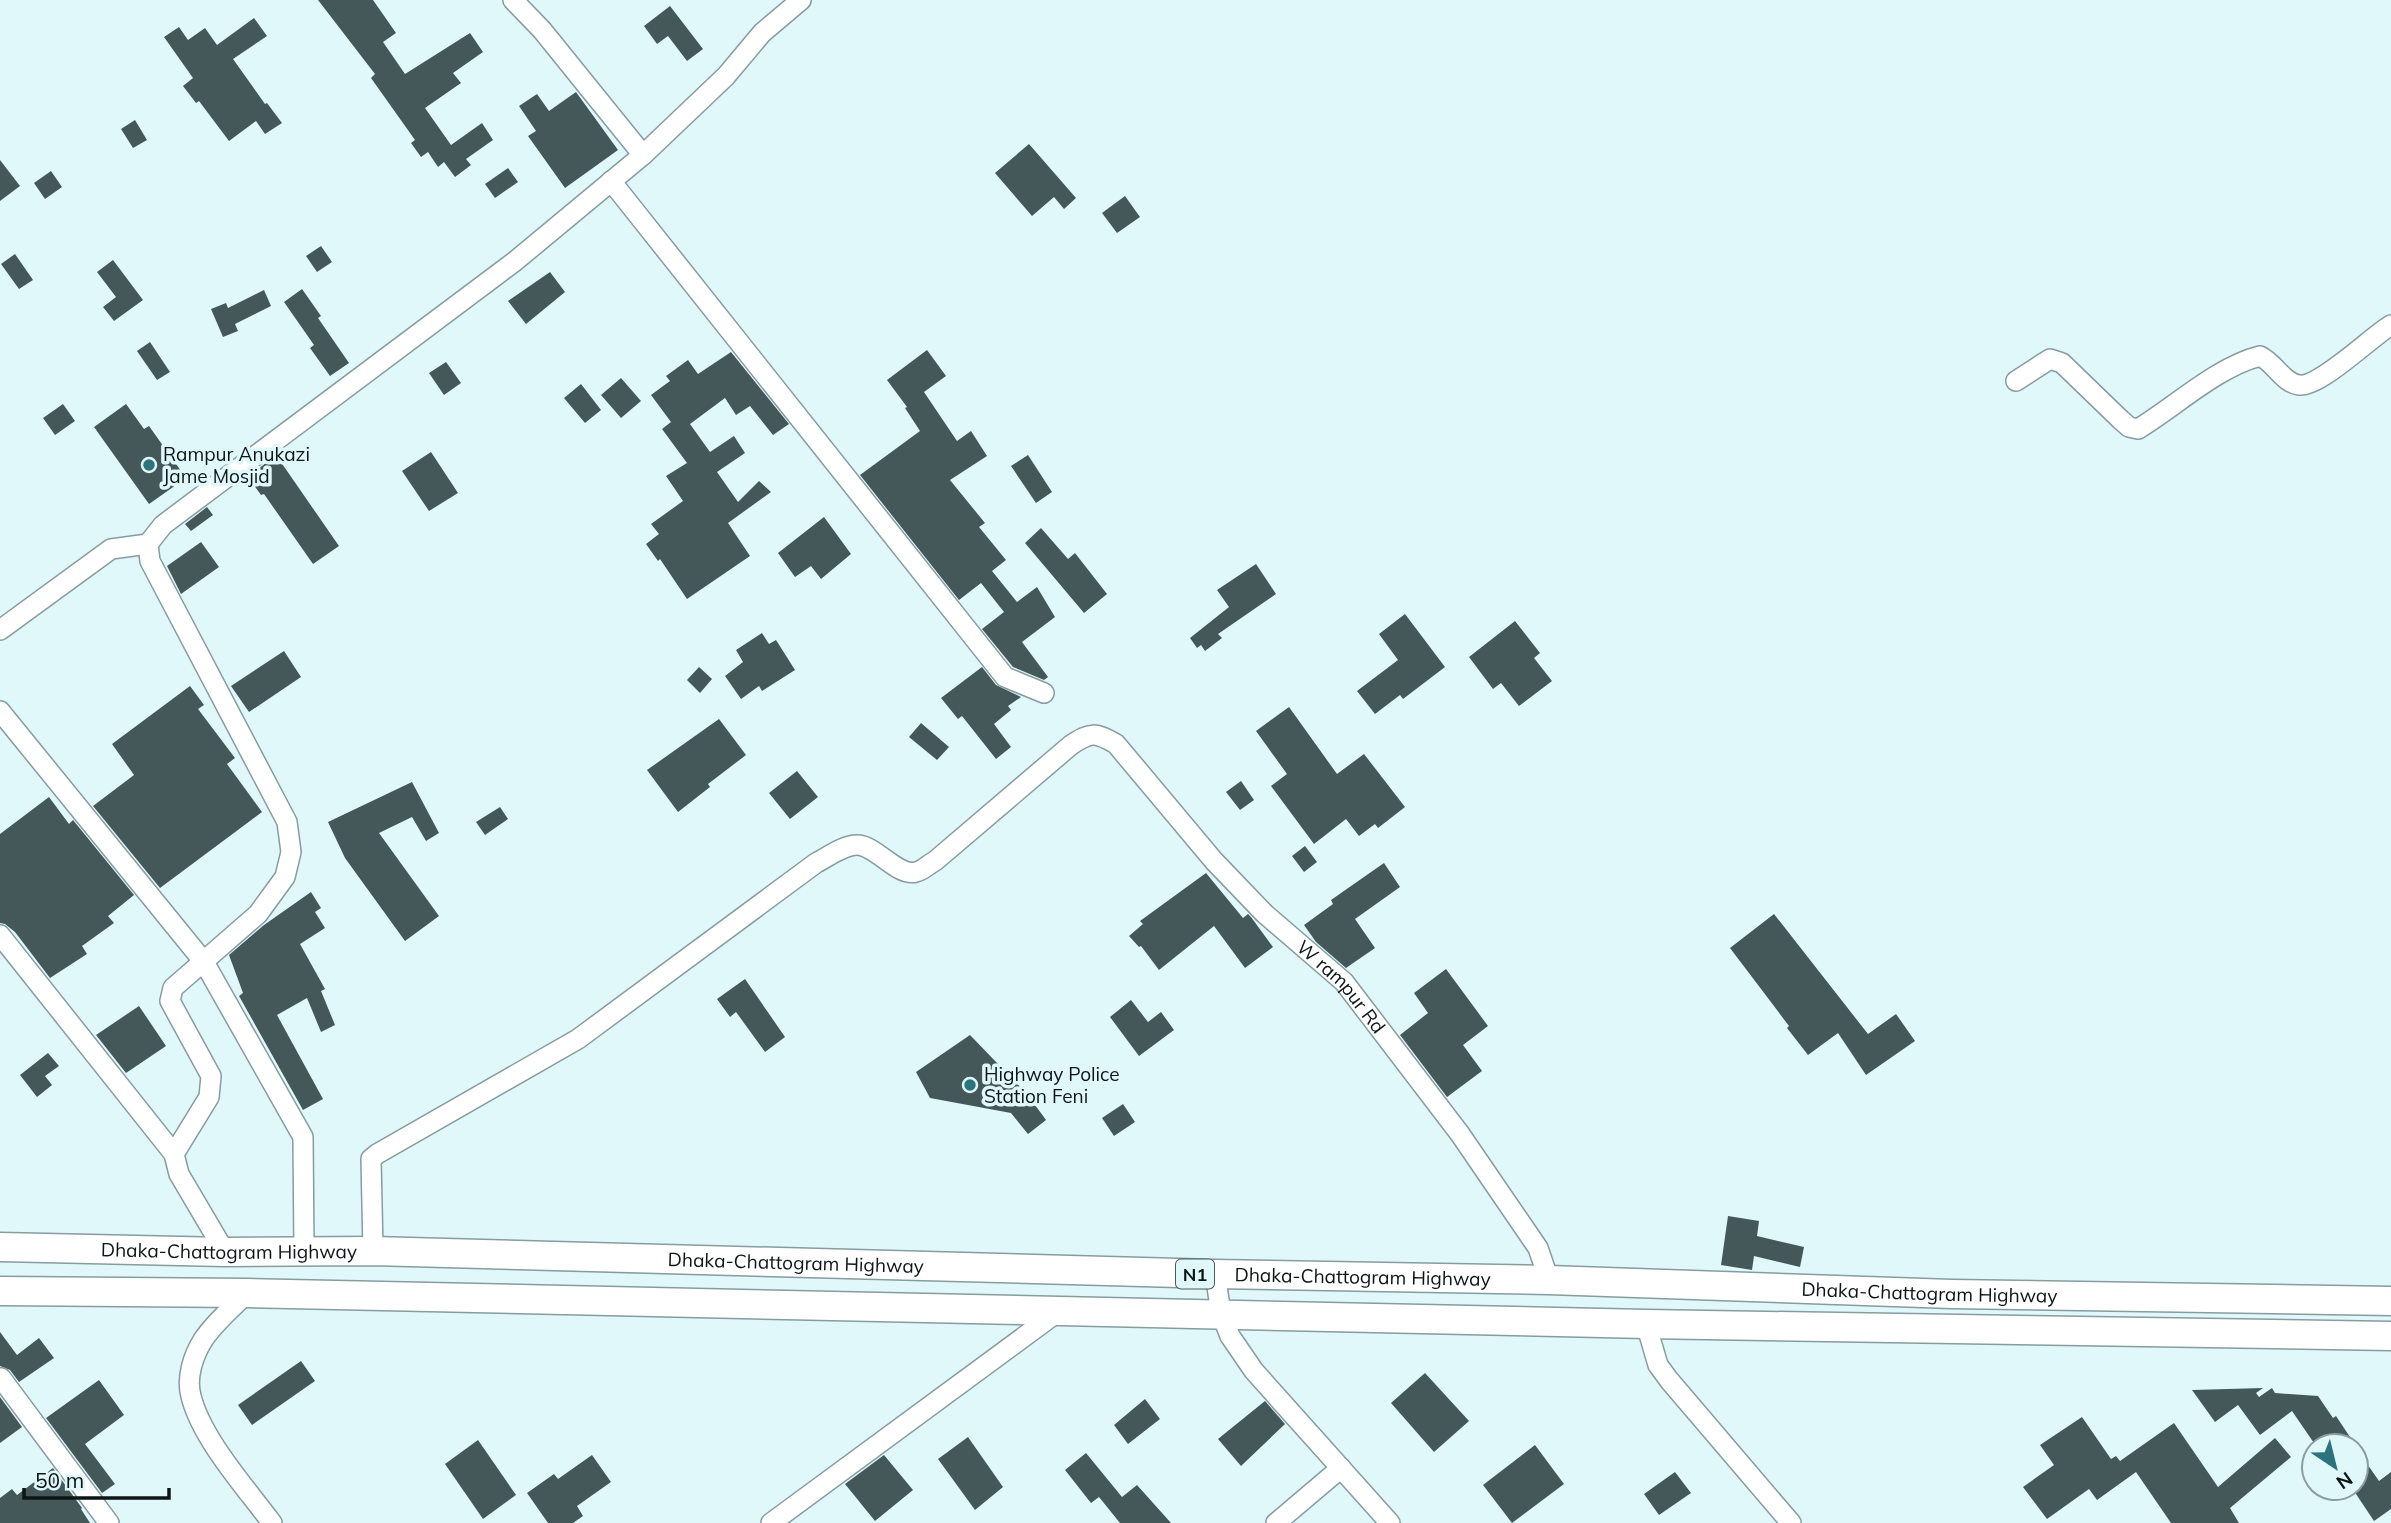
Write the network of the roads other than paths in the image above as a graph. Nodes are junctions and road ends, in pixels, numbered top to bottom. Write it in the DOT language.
graph roads {
  1 [pos="513,0"];
  2 [pos="801,0"];
  3 [pos="643,155"];
  4 [pos="611,181"];
  5 [pos="2391,325"];
  6 [pos="2015,381"];
  7 [pos="148,544"];
  8 [pos="0,630"];
  9 [pos="1044,692"];
  10 [pos="0,711"];
  11 [pos="0,935"];
  12 [pos="204,962"];
  13 [pos="174,1154"];
  14 [pos="0,1247"];
  15 [pos="304,1250"];
  16 [pos="373,1251"];
  17 [pos="225,1252"];
  18 [pos="1215,1274"];
  19 [pos="1549,1280"];
  20 [pos="0,1291"];
  21 [pos="247,1293"];
  22 [pos="2391,1301"];
  23 [pos="1059,1311"];
  24 [pos="1221,1313"];
  25 [pos="1646,1324"];
  26 [pos="2391,1336"];
  27 [pos="1,1378"];
  28 [pos="1341,1468"];
  29 [pos="109,1523"];
  30 [pos="272,1523"];
  31 [pos="771,1523"];
  32 [pos="1276,1523"];
  33 [pos="1390,1523"];
  34 [pos="1791,1523"];
  1 -- 3 [label="street"];
  2 -- 3 [label="street"];
  3 -- 4 [label="street"];
  4 -- 7 [label="street"];
  4 -- 9 [label="street"];
  5 -- 6 [label="street"];
  7 -- 8 [label="street"];
  7 -- 12 [label="street"];
  10 -- 12 [label="street"];
  11 -- 13 [label="street"];
  12 -- 13 [label="street"];
  12 -- 15 [label="street"];
  13 -- 17 [label="street"];
  14 -- 17 [label="highway, Dhaka-Chattogram Highway / N1"];
  15 -- 16 [label="highway, Dhaka-Chattogram Highway / N1"];
  15 -- 17 [label="highway, Dhaka-Chattogram Highway / N1"];
  16 -- 18 [label="highway, Dhaka-Chattogram Highway / N1"];
  16 -- 19 [label="street, W rampur Rd"];
  18 -- 19 [label="highway, Dhaka-Chattogram Highway / N1"];
  18 -- 24 [label="street"];
  19 -- 22 [label="highway, Dhaka-Chattogram Highway / N1"];
  20 -- 21 [label="highway, Dhaka-Chattogram Highway / N1"];
  21 -- 23 [label="highway, Dhaka-Chattogram Highway / N1"];
  21 -- 30 [label="street"];
  23 -- 24 [label="highway, Dhaka-Chattogram Highway / N1"];
  23 -- 31 [label="street"];
  24 -- 25 [label="highway, Dhaka-Chattogram Highway / N1"];
  24 -- 28 [label="street"];
  25 -- 26 [label="highway, Dhaka-Chattogram Highway / N1"];
  25 -- 34 [label="street"];
  27 -- 29 [label="street"];
  28 -- 32 [label="street"];
  28 -- 33 [label="street"];
}
